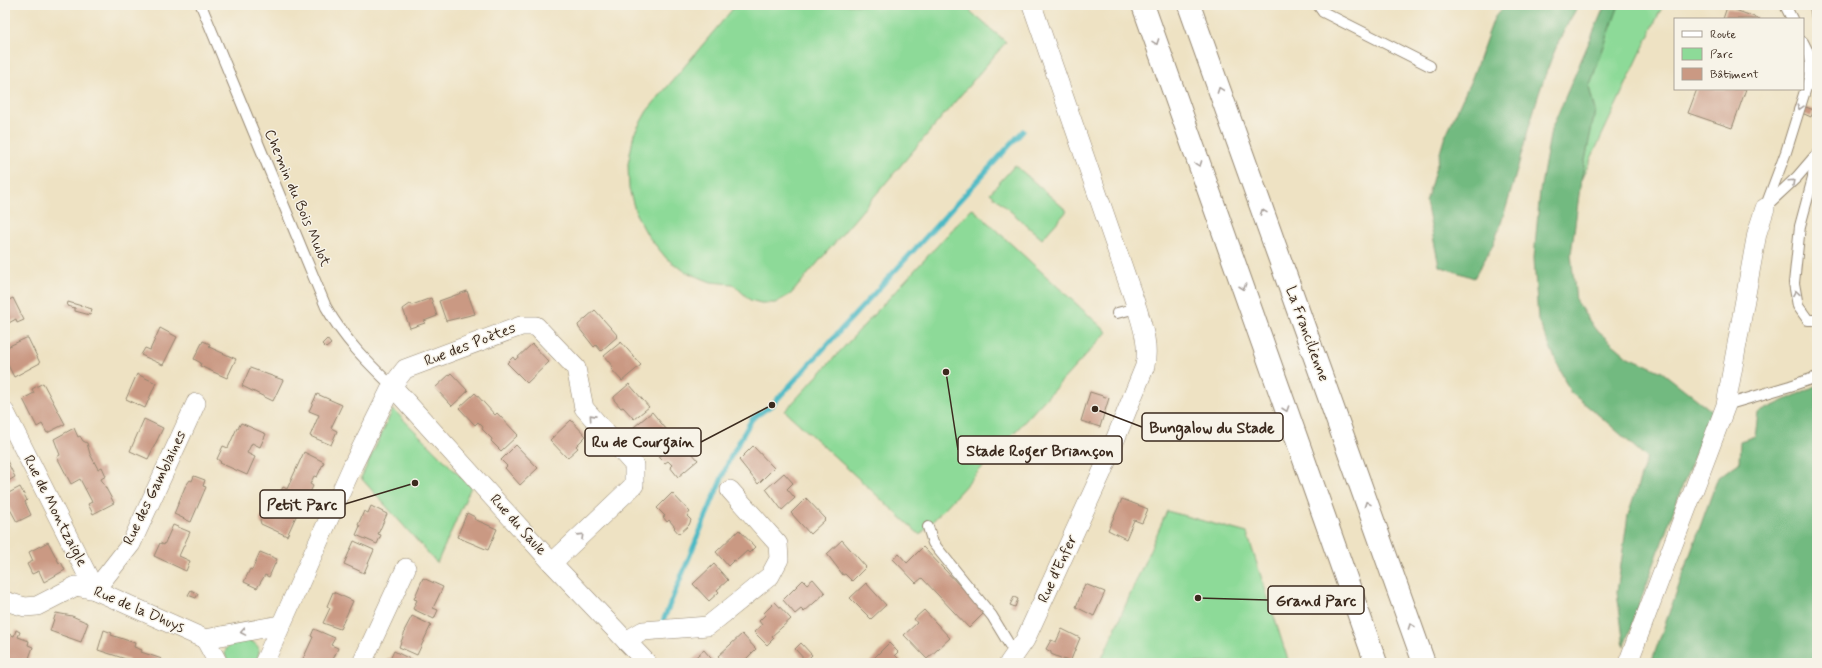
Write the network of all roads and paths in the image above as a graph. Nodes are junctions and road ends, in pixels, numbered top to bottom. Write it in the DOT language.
graph roads {
  1 [pos="201,5"];
  2 [pos="1032,5"];
  3 [pos="1143,5"];
  4 [pos="1189,5"];
  5 [pos="1318,5"];
  6 [pos="1785,5"];
  7 [pos="1815,5"];
  8 [pos="1792,18"];
  9 [pos="1817,18"];
  10 [pos="1804,44"];
  11 [pos="1430,66"];
  12 [pos="1816,156"];
  13 [pos="1765,208"];
  14 [pos="1137,308"];
  15 [pos="1117,313"];
  16 [pos="1817,320"];
  17 [pos="1817,377"];
  18 [pos="392,386"];
  19 [pos="196,403"];
  20 [pos="1726,405"];
  21 [pos="5,412"];
  22 [pos="730,490"];
  23 [pos="928,527"];
  24 [pos="552,563"];
  25 [pos="406,568"];
  26 [pos="95,590"];
  27 [pos="5,600"];
  28 [pos="280,625"];
  29 [pos="205,639"];
  30 [pos="626,642"];
  31 [pos="1012,658"];
  32 [pos="218,663"];
  33 [pos="264,663"];
  34 [pos="362,663"];
  35 [pos="647,663"];
  36 [pos="1376,663"];
  37 [pos="1424,663"];
  38 [pos="1628,663"];
  1 -- 18 [label="lane, Chemin du Bois Mulot"];
  2 -- 14 [label="street, Rue d'Enfer"];
  3 -- 36 [label="highway, one-way"];
  37 -- 4 [label="highway, La Francilienne, one-way"];
  5 -- 11 [label="lane"];
  6 -- 8 [label="lane"];
  7 -- 9 [label="lane"];
  10 -- 13 [label="lane, one-way"];
  13 -- 12 [label="lane, one-way"];
  16 -- 12 [label="lane, one-way"];
  13 -- 20 [label="street"];
  14 -- 15 [label="lane"];
  14 -- 31 [label="street, Rue d'Enfer"];
  17 -- 20 [label="lane"];
  18 -- 24 [label="street, Rue du Saule"];
  24 -- 18 [label="street, Rue des Poètes, one-way"];
  18 -- 28 [label="street, Rue des Poètes"];
  19 -- 26 [label="street, Rue des Gamblaines"];
  20 -- 38 [label="street"];
  21 -- 26 [label="street, Rue de Montzaigle"];
  22 -- 30 [label="street"];
  23 -- 31 [label="lane"];
  24 -- 30 [label="street, Rue du Saule"];
  25 -- 34 [label="street"];
  26 -- 27 [label="street, Rue de la Dhuys"];
  26 -- 29 [label="street, Rue de la Dhuys"];
  28 -- 29 [label="street, one-way"];
  28 -- 33 [label="street, Rue des Poètes"];
  29 -- 32 [label="street"];
  30 -- 35 [label="street, Rue du Saule"];
}
